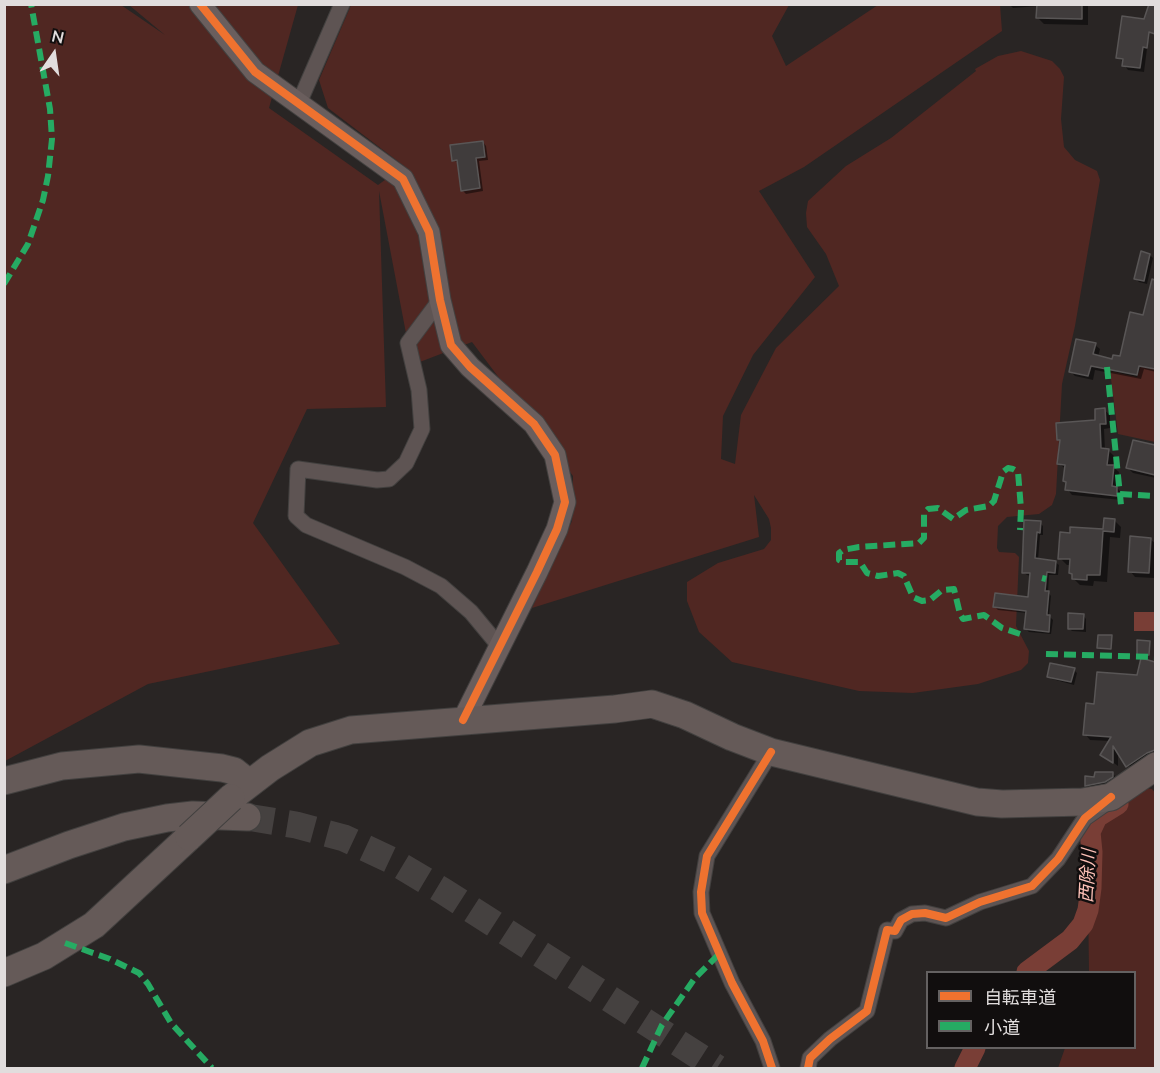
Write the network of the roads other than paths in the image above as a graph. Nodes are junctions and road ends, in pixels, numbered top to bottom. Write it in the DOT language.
graph roads {
  1 [pos="200,4"];
  2 [pos="342,4"];
  3 [pos="299,103"];
  4 [pos="440,300"];
  5 [pos="500,647"];
  6 [pos="463,720"];
  7 [pos="771,752"];
  8 [pos="1155,766"];
  9 [pos="4,780"];
  10 [pos="4,791"];
  11 [pos="1111,797"];
  12 [pos="242,800"];
  13 [pos="100,834"];
  14 [pos="69,845"];
  15 [pos="4,859"];
  16 [pos="4,870"];
  17 [pos="4,889"];
  18 [pos="4,973"];
  19 [pos="772,1068"];
  20 [pos="808,1068"];
  1 -- 3 [label="street"];
  2 -- 3 [label="street"];
  3 -- 4 [label="street"];
  4 -- 5 [label="street"];
  4 -- 5 [label="street"];
  5 -- 6 [label="street"];
  6 -- 7 [label="highway"];
  6 -- 12 [label="highway"];
  7 -- 11 [label="highway"];
  7 -- 19 [label="street"];
  8 -- 11 [label="highway"];
  9 -- 12 [label="highway"];
  10 -- 12 [label="highway"];
  11 -- 20 [label="street"];
  12 -- 13 [label="highway"];
  12 -- 18 [label="highway, bridge"];
  13 -- 14 [label="highway"];
  13 -- 17 [label="highway"];
  14 -- 15 [label="highway"];
  14 -- 16 [label="highway"];
}
